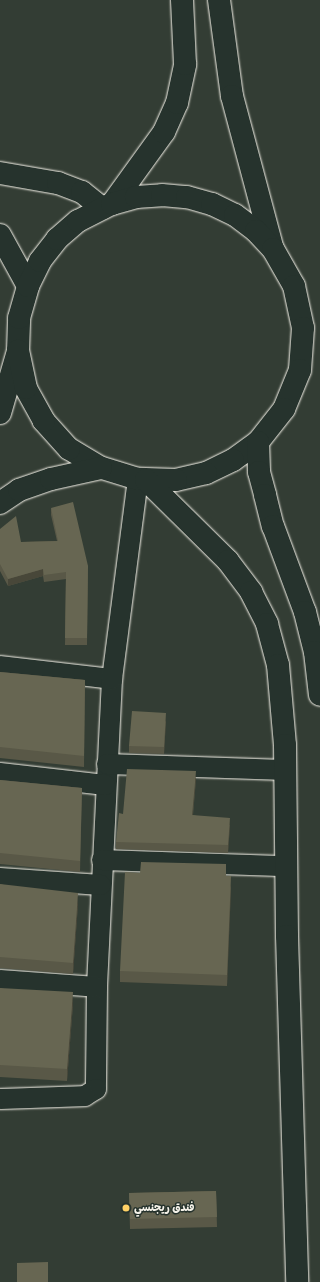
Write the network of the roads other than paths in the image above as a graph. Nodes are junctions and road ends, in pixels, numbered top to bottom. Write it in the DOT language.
graph roads {
  1 [pos="182,0"];
  2 [pos="218,0"];
  3 [pos="0,172"];
  4 [pos="107,206"];
  5 [pos="0,235"];
  6 [pos="273,249"];
  7 [pos="28,286"];
  8 [pos="18,352"];
  9 [pos="0,413"];
  10 [pos="258,442"];
  11 [pos="101,468"];
  12 [pos="142,480"];
  13 [pos="0,503"];
  14 [pos="0,666"];
  15 [pos="112,679"];
  16 [pos="320,695"];
  17 [pos="106,764"];
  18 [pos="285,770"];
  19 [pos="0,773"];
  20 [pos="105,785"];
  21 [pos="102,860"];
  22 [pos="287,866"];
  23 [pos="0,878"];
  24 [pos="101,885"];
  25 [pos="0,980"];
  26 [pos="97,987"];
  27 [pos="0,1099"];
  28 [pos="297,1282"];
  1 -- 4 [label="main road"];
  2 -- 6 [label="main road"];
  3 -- 4 [label="main road"];
  4 -- 6 [label="main road"];
  4 -- 7 [label="main road"];
  5 -- 7 [label="main road"];
  6 -- 10 [label="main road"];
  7 -- 8 [label="main road"];
  8 -- 9 [label="main road"];
  8 -- 11 [label="main road"];
  10 -- 12 [label="main road"];
  10 -- 16 [label="main road"];
  11 -- 12 [label="main road"];
  11 -- 13 [label="main road"];
  12 -- 15 [label="street"];
  12 -- 18 [label="main road"];
  14 -- 15 [label="street"];
  15 -- 17 [label="street"];
  17 -- 18 [label="street"];
  17 -- 20 [label="street"];
  18 -- 22 [label="main road"];
  19 -- 20 [label="street"];
  20 -- 21 [label="street"];
  21 -- 22 [label="street"];
  21 -- 24 [label="street"];
  22 -- 28 [label="main road"];
  23 -- 24 [label="street"];
  24 -- 26 [label="street"];
  25 -- 26 [label="street"];
  26 -- 27 [label="street"];
}
